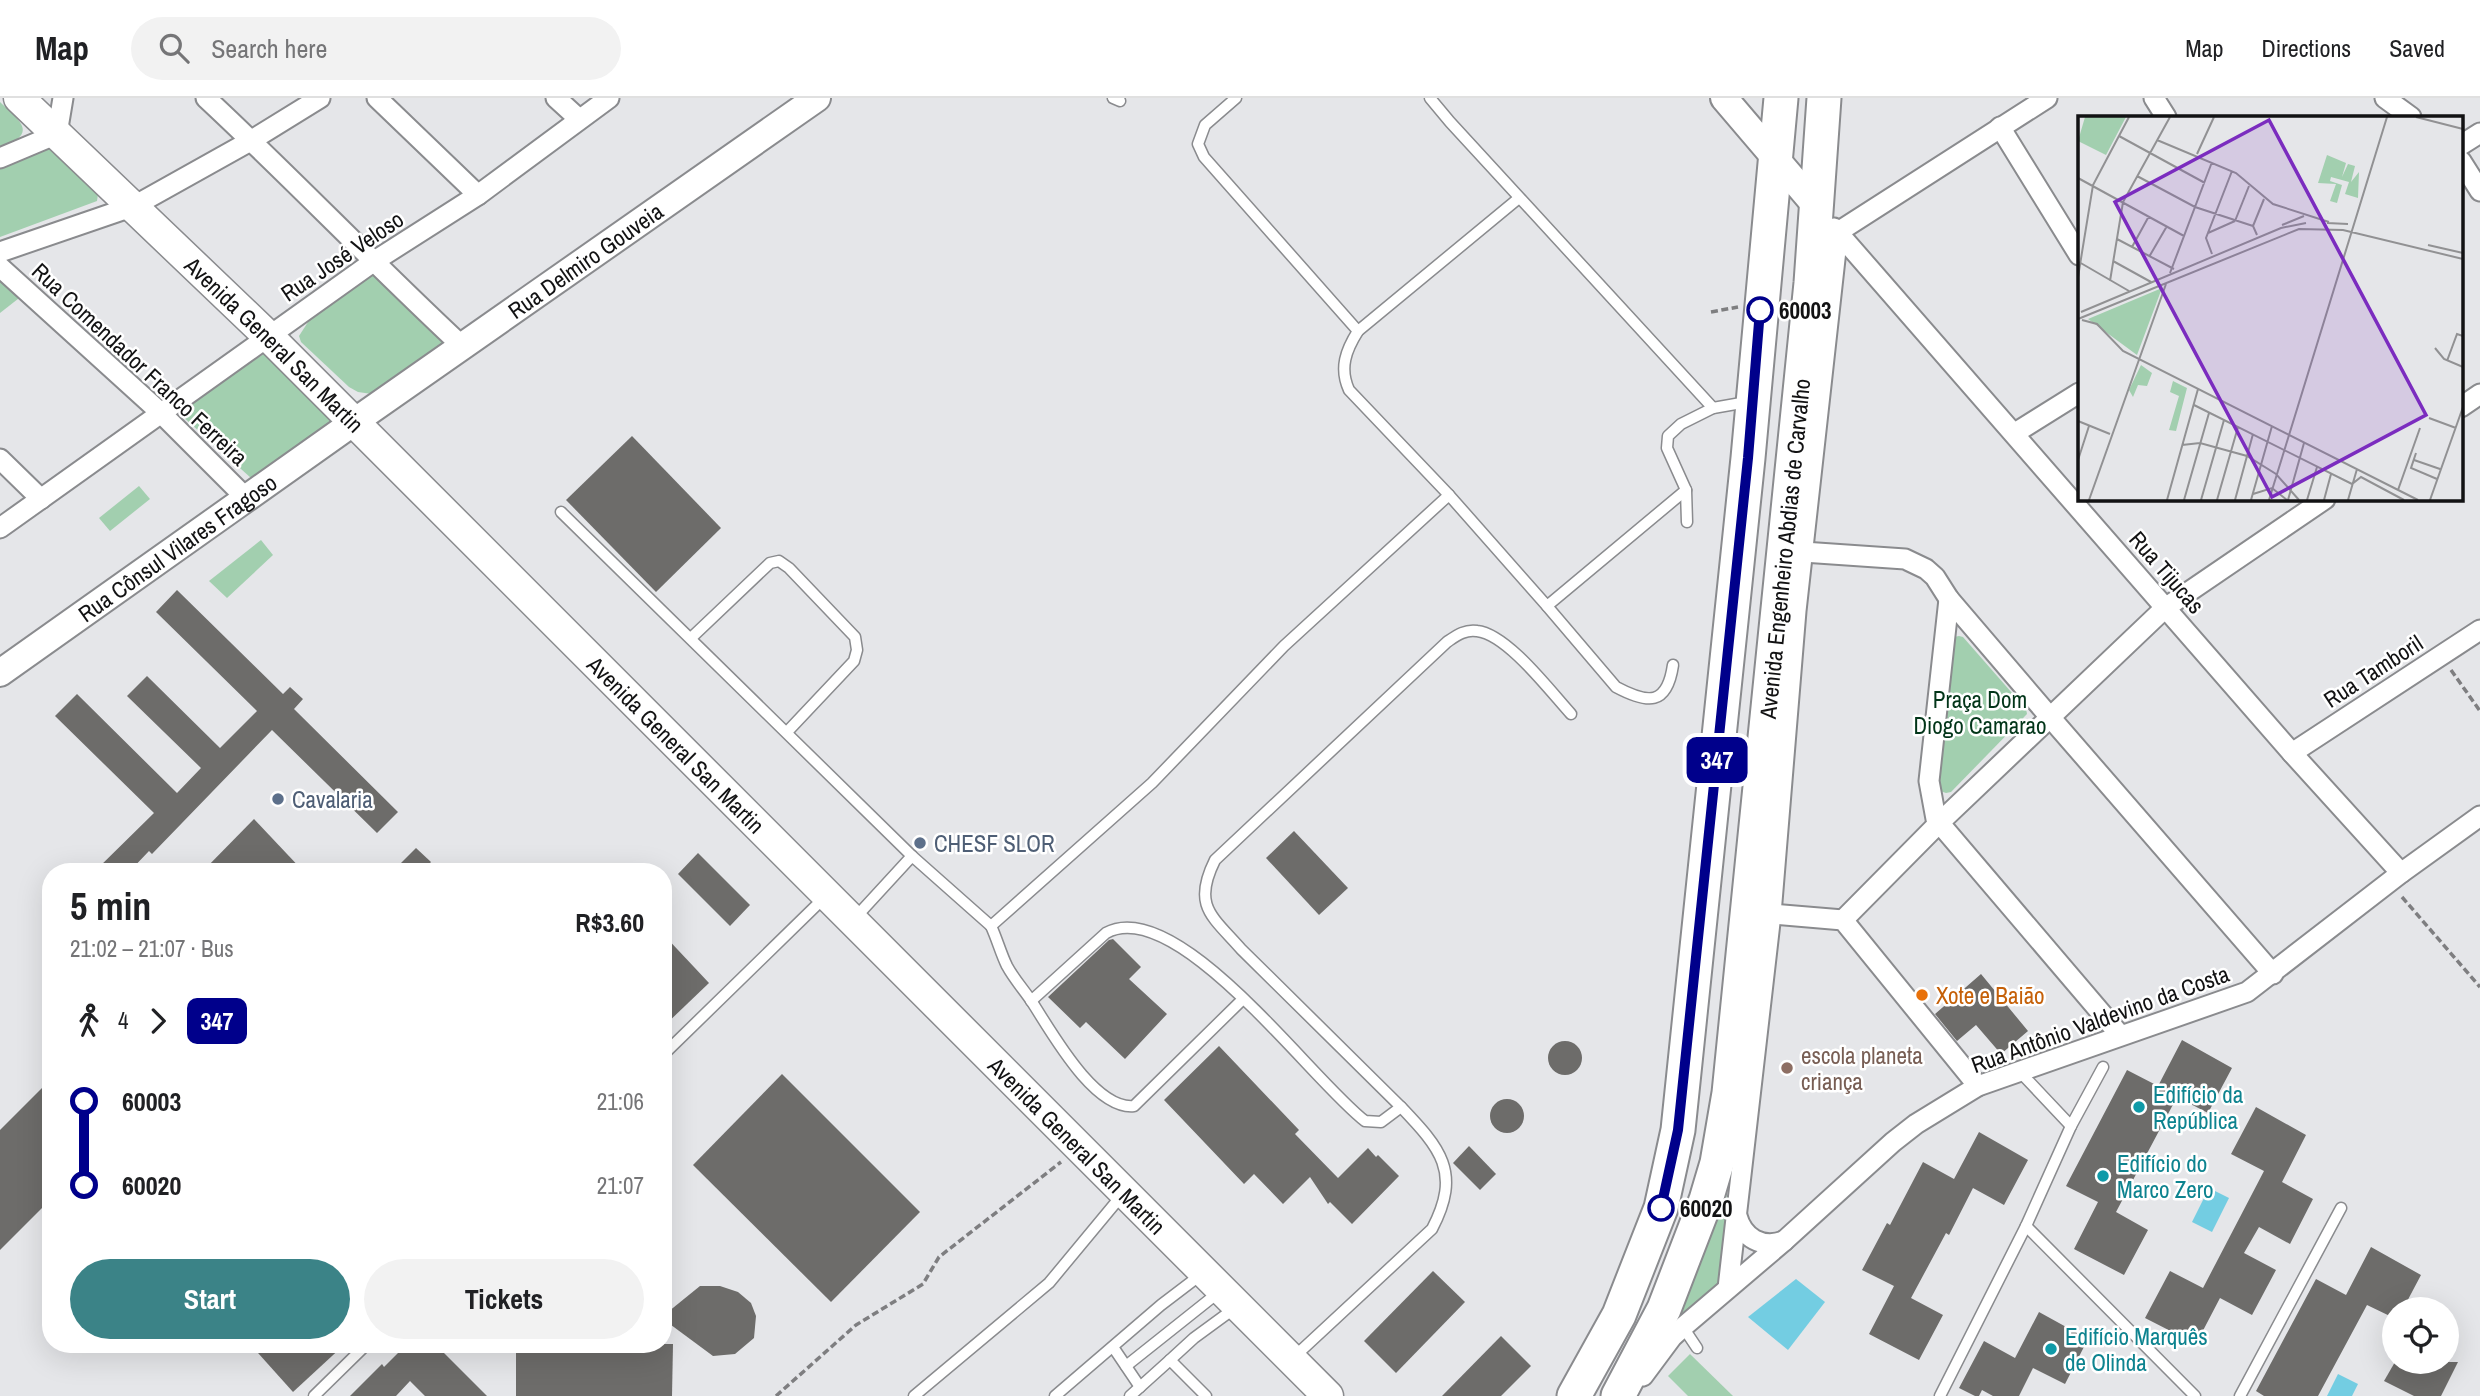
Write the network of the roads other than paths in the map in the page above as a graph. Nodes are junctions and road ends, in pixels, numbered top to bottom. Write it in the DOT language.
graph roads {
  1 [pos="19,98"];
  2 [pos="63,98"];
  3 [pos="206,98"];
  4 [pos="320,98"];
  5 [pos="377,98"];
  6 [pos="556,98"];
  7 [pos="609,98"];
  8 [pos="817,98"];
  9 [pos="1236,98"];
  10 [pos="1430,98"];
  11 [pos="1724,98"];
  12 [pos="1781,98"];
  13 [pos="1824,98"];
  14 [pos="2047,98"];
  15 [pos="2154,98"];
  16 [pos="2385,98"];
  17 [pos="2165,116"];
  18 [pos="2410,116"];
  19 [pos="579,119"];
  20 [pos="2000,127"];
  21 [pos="2480,133"];
  22 [pos="57,134"];
  23 [pos="252,141"];
  24 [pos="2462,144"];
  25 [pos="1774,155"];
  26 [pos="1819,156"];
  27 [pos="0,158"];
  28 [pos="2462,163"];
  29 [pos="2480,191"];
  30 [pos="478,195"];
  31 [pos="1519,198"];
  32 [pos="134,206"];
  33 [pos="1816,206"];
  34 [pos="1838,233"];
  35 [pos="0,252"];
  36 [pos="2078,253"];
  37 [pos="373,262"];
  38 [pos="0,267"];
  39 [pos="1358,331"];
  40 [pos="268,336"];
  41 [pos="462,346"];
  42 [pos="2078,394"];
  43 [pos="2480,394"];
  44 [pos="1753,401"];
  45 [pos="2462,406"];
  46 [pos="1713,408"];
  47 [pos="161,413"];
  48 [pos="354,422"];
  49 [pos="2015,433"];
  50 [pos="0,459"];
  51 [pos="1686,490"];
  52 [pos="1449,495"];
  53 [pos="246,498"];
  54 [pos="41,499"];
  55 [pos="2324,500"];
  56 [pos="561,512"];
  57 [pos="1687,522"];
  58 [pos="0,528"];
  59 [pos="1803,552"];
  60 [pos="1950,600"];
  61 [pos="1547,606"];
  62 [pos="2165,608"];
  63 [pos="2480,630"];
  64 [pos="691,638"];
  65 [pos="1672,665"];
  66 [pos="0,673"];
  67 [pos="1571,714"];
  68 [pos="2049,716"];
  69 [pos="787,732"];
  70 [pos="2291,753"];
  71 [pos="2480,816"];
  72 [pos="1938,824"];
  73 [pos="912,856"];
  74 [pos="2395,877"];
  75 [pos="826,895"];
  76 [pos="1771,914"];
  77 [pos="1843,920"];
  78 [pos="852,921"];
  79 [pos="992,926"];
  80 [pos="2273,974"];
  81 [pos="1243,999"];
  82 [pos="1031,1001"];
  83 [pos="2120,1035"];
  84 [pos="672,1046"];
  85 [pos="2103,1067"];
  86 [pos="2021,1073"];
  87 [pos="1978,1086"];
  88 [pos="1401,1107"];
  89 [pos="2071,1126"];
  90 [pos="1124,1192"];
  91 [pos="2341,1208"];
  92 [pos="1737,1216"];
  93 [pos="2026,1226"];
  94 [pos="1784,1241"];
  95 [pos="1221,1289"];
  96 [pos="1728,1289"];
  97 [pos="1619,1315"];
  98 [pos="1674,1339"];
  99 [pos="1112,1346"];
  100 [pos="358,1353"];
  101 [pos="1292,1359"];
  102 [pos="1170,1360"];
  103 [pos="1126,1366"];
  104 [pos="1140,1387"];
  105 [pos="314,1396"];
  106 [pos="914,1396"];
  107 [pos="1055,1396"];
  108 [pos="1130,1396"];
  109 [pos="1206,1396"];
  110 [pos="1328,1396"];
  111 [pos="1574,1396"];
  112 [pos="1607,1396"];
  113 [pos="1618,1396"];
  114 [pos="1628,1396"];
  115 [pos="1940,1396"];
  116 [pos="2195,1396"];
  117 [pos="2240,1396"];
  1 -- 22 [label="main road, Avenida General San Martin"];
  2 -- 22 [label="street"];
  3 -- 23 [label="street"];
  4 -- 23 [label="street"];
  5 -- 30 [label="street"];
  6 -- 19 [label="street"];
  7 -- 19 [label="street, Rua José Veloso"];
  8 -- 41 [label="street, Rua Delmiro Gouveia"];
  9 -- 39 [label="lane"];
  10 -- 31 [label="lane"];
  11 -- 25 [label="street"];
  12 -- 25 [label="highway, Avenida Engenheiro Abdias de Carvalho"];
  13 -- 26 [label="highway, Avenida Engenheiro Abdias de Carvalho"];
  14 -- 20 [label="street"];
  15 -- 17 [label="street"];
  16 -- 18 [label="street"];
  19 -- 30 [label="street, Rua José Veloso"];
  20 -- 34 [label="street"];
  20 -- 36 [label="street"];
  21 -- 24 [label="street"];
  22 -- 27 [label="street"];
  22 -- 32 [label="main road, Avenida General San Martin"];
  23 -- 32 [label="street"];
  23 -- 37 [label="street"];
  25 -- 26 [label="street"];
  25 -- 33 [label="street"];
  25 -- 44 [label="highway, Avenida Engenheiro Abdias de Carvalho"];
  26 -- 33 [label="highway, Avenida Engenheiro Abdias de Carvalho"];
  28 -- 29 [label="street"];
  30 -- 37 [label="street, Rua José Veloso"];
  31 -- 39 [label="lane"];
  31 -- 46 [label="lane"];
  32 -- 35 [label="street"];
  32 -- 40 [label="main road, Avenida General San Martin"];
  33 -- 34 [label="street, Rua Tijucas"];
  33 -- 98 [label="highway, Avenida Engenheiro Abdias de Carvalho"];
  34 -- 49 [label="street, Rua Tijucas"];
  34 -- 59 [label="street"];
  37 -- 40 [label="street, Rua José Veloso"];
  37 -- 41 [label="street"];
  38 -- 47 [label="street, Rua Comendador Franco Ferreira"];
  39 -- 52 [label="lane"];
  40 -- 47 [label="street, Rua José Veloso"];
  40 -- 48 [label="main road, Avenida General San Martin"];
  41 -- 48 [label="street, Rua Delmiro Gouveia"];
  42 -- 49 [label="street"];
  43 -- 45 [label="street"];
  44 -- 46 [label="lane"];
  44 -- 97 [label="highway, Avenida Engenheiro Abdias de Carvalho"];
  46 -- 51 [label="lane"];
  47 -- 53 [label="street, Rua Comendador Franco Ferreira"];
  47 -- 54 [label="street, Rua José Veloso"];
  48 -- 53 [label="street, Rua Cônsul Vilares Fragoso"];
  48 -- 75 [label="main road, Avenida General San Martin"];
  49 -- 62 [label="street, Rua Tijucas"];
  50 -- 54 [label="street"];
  51 -- 57 [label="lane"];
  51 -- 61 [label="lane"];
  52 -- 61 [label="lane"];
  52 -- 79 [label="lane"];
  53 -- 66 [label="street, Rua Cônsul Vilares Fragoso"];
  54 -- 58 [label="street, Rua José Veloso"];
  55 -- 62 [label="street"];
  56 -- 64 [label="lane"];
  59 -- 60 [label="street"];
  59 -- 76 [label="street"];
  60 -- 68 [label="street"];
  60 -- 72 [label="street"];
  61 -- 65 [label="lane"];
  62 -- 68 [label="street"];
  62 -- 70 [label="street, Rua Tijucas"];
  63 -- 70 [label="street, Rua Tamboril"];
  64 -- 69 [label="lane"];
  64 -- 69 [label="lane"];
  67 -- 88 [label="lane"];
  68 -- 72 [label="street"];
  68 -- 80 [label="street"];
  69 -- 73 [label="lane"];
  70 -- 74 [label="street, Rua Tijucas"];
  71 -- 74 [label="street, Rua Antônio Valdevino da Costa"];
  72 -- 77 [label="street"];
  72 -- 83 [label="street"];
  73 -- 78 [label="lane"];
  73 -- 79 [label="lane"];
  74 -- 80 [label="street, Rua Antônio Valdevino da Costa"];
  75 -- 78 [label="main road, Avenida General San Martin"];
  75 -- 84 [label="lane"];
  76 -- 77 [label="street"];
  76 -- 92 [label="street"];
  77 -- 87 [label="street"];
  78 -- 90 [label="main road, Avenida General San Martin"];
  79 -- 82 [label="lane"];
  80 -- 83 [label="street, Rua Antônio Valdevino da Costa"];
  81 -- 82 [label="lane"];
  81 -- 82 [label="lane"];
  81 -- 88 [label="lane"];
  83 -- 86 [label="street, Rua Antônio Valdevino da Costa"];
  85 -- 89 [label="lane"];
  86 -- 87 [label="street, Rua Antônio Valdevino da Costa"];
  86 -- 89 [label="lane"];
  87 -- 94 [label="street, Rua Antônio Valdevino da Costa"];
  88 -- 101 [label="lane"];
  89 -- 93 [label="lane"];
  90 -- 95 [label="main road, Avenida General San Martin"];
  90 -- 106 [label="lane"];
  91 -- 117 [label="lane"];
  92 -- 94 [label="street"];
  92 -- 96 [label="street"];
  93 -- 115 [label="lane"];
  93 -- 116 [label="lane"];
  94 -- 96 [label="street, Rua Antônio Valdevino da Costa"];
  95 -- 99 [label="lane"];
  95 -- 101 [label="main road, Avenida General San Martin"];
  95 -- 102 [label="lane"];
  95 -- 103 [label="lane"];
  96 -- 98 [label="street, Rua Antônio Valdevino da Costa"];
  97 -- 98 [label="highway"];
  97 -- 111 [label="highway, Avenida Engenheiro Abdias de Carvalho"];
  97 -- 112 [label="highway"];
  98 -- 113 [label="highway, Avenida Engenheiro Abdias de Carvalho"];
  98 -- 114 [label="street, Rua Antônio Valdevino da Costa"];
  99 -- 103 [label="lane"];
  99 -- 107 [label="lane"];
  100 -- 105 [label="lane"];
  101 -- 110 [label="main road, Avenida General San Martin"];
  102 -- 104 [label="lane"];
  102 -- 109 [label="lane"];
  103 -- 104 [label="lane"];
  104 -- 108 [label="lane"];
}
